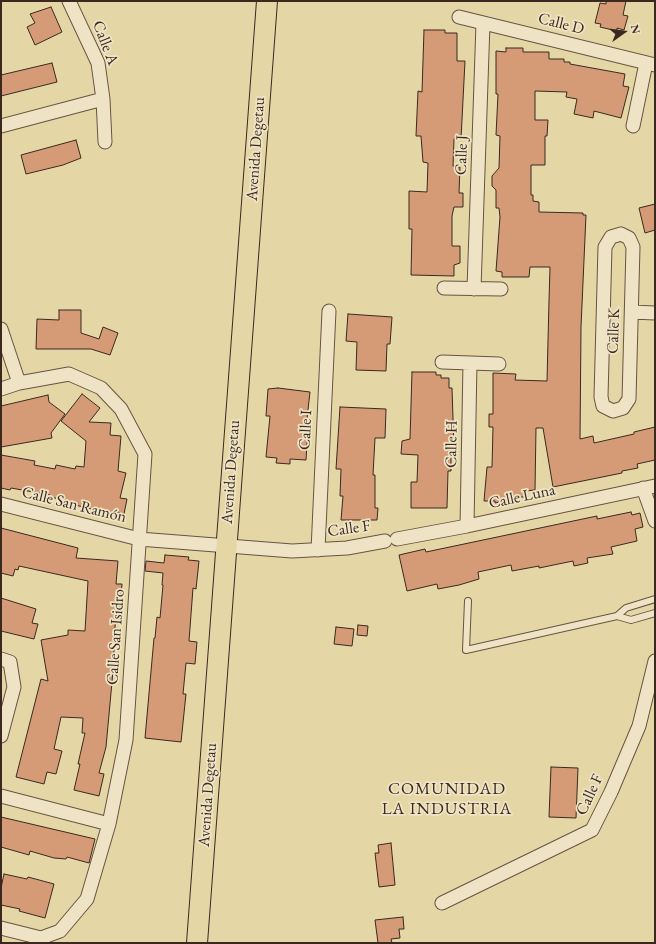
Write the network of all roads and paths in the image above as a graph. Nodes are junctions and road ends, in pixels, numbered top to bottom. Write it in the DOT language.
graph roads {
  1 [pos="69,1"];
  2 [pos="267,1"];
  3 [pos="460,17"];
  4 [pos="483,23"];
  5 [pos="651,64"];
  6 [pos="103,99"];
  7 [pos="1,126"];
  8 [pos="633,126"];
  9 [pos="105,142"];
  10 [pos="444,288"];
  11 [pos="474,289"];
  12 [pos="501,289"];
  13 [pos="329,311"];
  14 [pos="632,312"];
  15 [pos="655,312"];
  16 [pos="1,329"];
  17 [pos="442,362"];
  18 [pos="470,363"];
  19 [pos="499,364"];
  20 [pos="18,383"];
  21 [pos="1,389"];
  22 [pos="649,487"];
  23 [pos="1,504"];
  24 [pos="655,521"];
  25 [pos="467,526"];
  26 [pos="139,539"];
  27 [pos="391,540"];
  28 [pos="226,546"];
  29 [pos="318,550"];
  30 [pos="655,599"];
  31 [pos="468,601"];
  32 [pos="655,613"];
  33 [pos="618,616"];
  34 [pos="1,659"];
  35 [pos="655,661"];
  36 [pos="1,736"];
  37 [pos="1,796"];
  38 [pos="109,824"];
  39 [pos="442,903"];
  40 [pos="1,928"];
  41 [pos="197,943"];
  1 -- 6 [label="street, Calle A"];
  2 -- 28 [label="main road, Avenida Degetau"];
  3 -- 4 [label="street, Calle D"];
  4 -- 5 [label="street, Calle D"];
  4 -- 11 [label="street, Calle J"];
  5 -- 8 [label="street"];
  6 -- 7 [label="street"];
  6 -- 9 [label="street, Calle A"];
  10 -- 11 [label="street"];
  11 -- 12 [label="street"];
  13 -- 29 [label="street, Calle I"];
  14 -- 14 [label="street, Calle K"];
  14 -- 15 [label="street"];
  16 -- 20 [label="street"];
  17 -- 18 [label="street"];
  18 -- 19 [label="street"];
  18 -- 25 [label="street, Calle H"];
  20 -- 21 [label="street, Calle San Isidro"];
  20 -- 26 [label="street, Calle San Isidro"];
  22 -- 24 [label="street"];
  22 -- 25 [label="street, Calle Luna"];
  23 -- 26 [label="street, Calle San Ramón"];
  25 -- 27 [label="street, Calle Luna"];
  26 -- 28 [label="street, Calle San Ramón"];
  26 -- 38 [label="street, Calle San Isidro"];
  27 -- 29 [label="street, Calle F"];
  28 -- 29 [label="street, Calle F"];
  28 -- 41 [label="main road, Avenida Degetau"];
  30 -- 33 [label="lane"];
  31 -- 33 [label="lane"];
  32 -- 33 [label="lane"];
  34 -- 36 [label="street"];
  35 -- 39 [label="street, Calle F"];
  37 -- 38 [label="street"];
  38 -- 40 [label="street, Calle San Isidro"];
}
